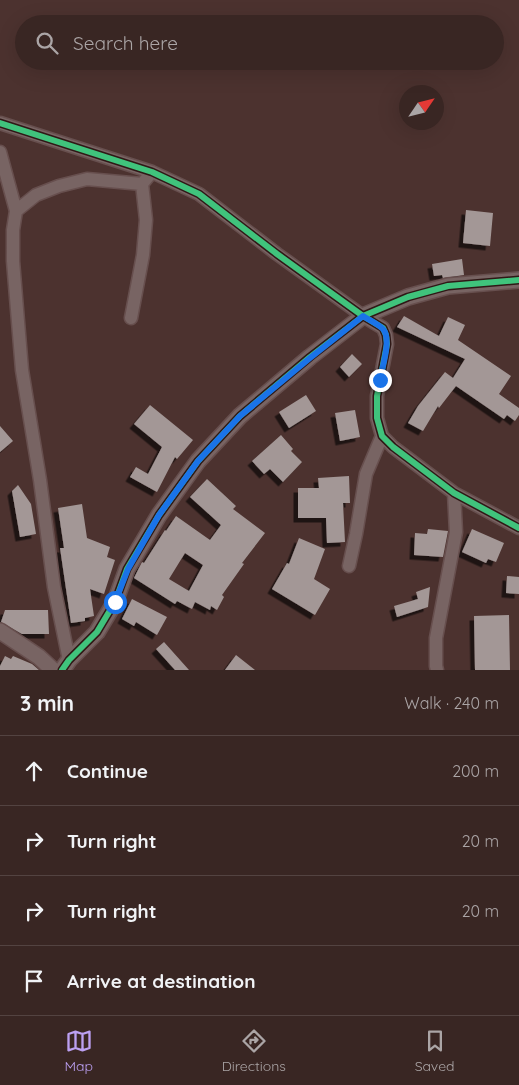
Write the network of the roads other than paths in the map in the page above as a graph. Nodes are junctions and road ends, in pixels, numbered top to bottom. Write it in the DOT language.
graph roads {
  1 [pos="0,123"];
  2 [pos="0,152"];
  3 [pos="152,172"];
  4 [pos="142,184"];
  5 [pos="16,211"];
  6 [pos="519,280"];
  7 [pos="363,316"];
  8 [pos="131,318"];
  9 [pos="382,436"];
  10 [pos="454,493"];
  11 [pos="519,528"];
  12 [pos="349,566"];
  13 [pos="0,631"];
  14 [pos="66,665"];
  15 [pos="52,670"];
  16 [pos="438,670"];
  1 -- 3 [label="street"];
  2 -- 5 [label="street"];
  3 -- 4 [label="street"];
  3 -- 7 [label="street"];
  4 -- 5 [label="street"];
  4 -- 8 [label="street"];
  5 -- 14 [label="street"];
  6 -- 7 [label="street"];
  7 -- 9 [label="street"];
  7 -- 14 [label="street"];
  9 -- 10 [label="street"];
  9 -- 12 [label="street"];
  10 -- 11 [label="street"];
  10 -- 16 [label="street"];
  13 -- 15 [label="street"];
}
